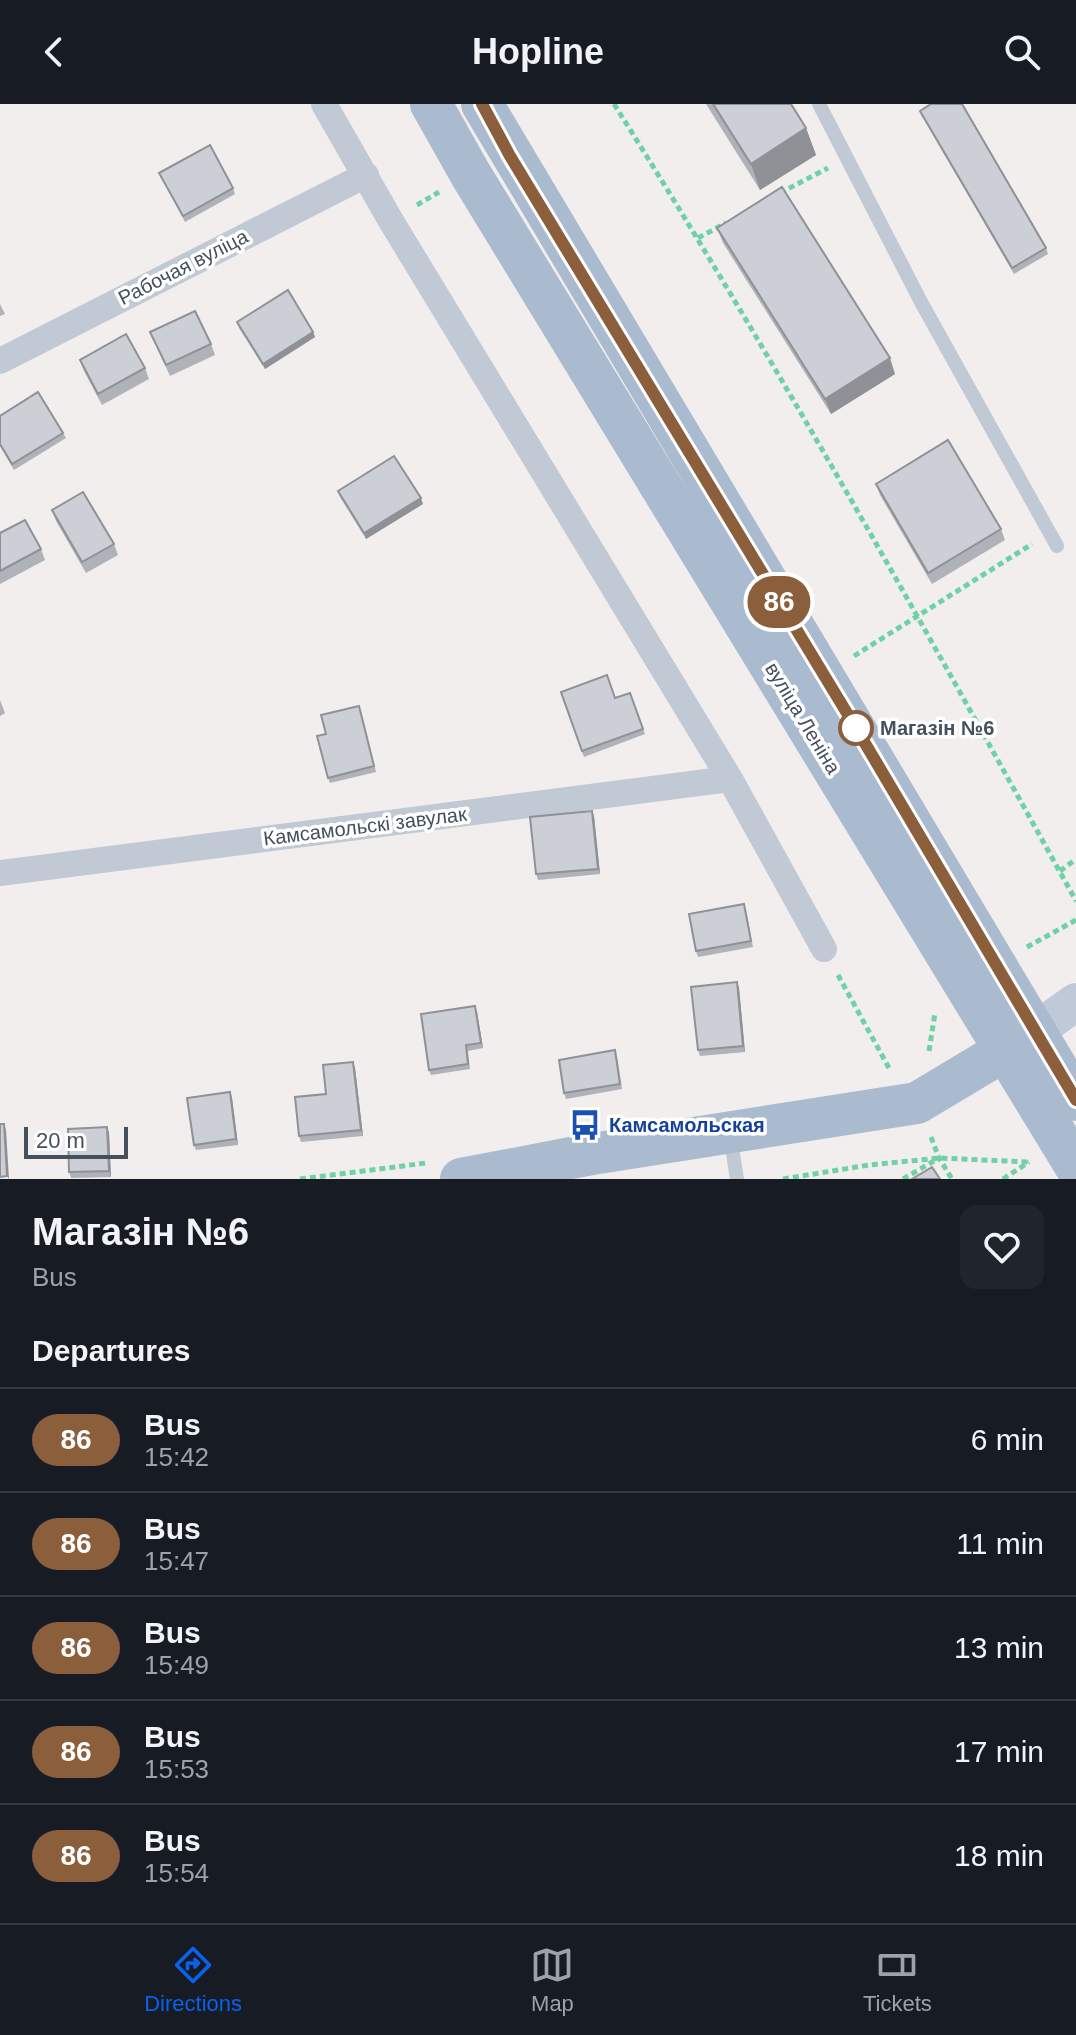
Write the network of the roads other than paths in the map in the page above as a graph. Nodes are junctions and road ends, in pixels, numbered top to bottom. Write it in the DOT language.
graph roads {
  1 [pos="324,104"];
  2 [pos="819,104"];
  3 [pos="452,110"];
  4 [pos="366,175"];
  5 [pos="0,361"];
  6 [pos="1054,540"];
  7 [pos="730,779"];
  8 [pos="0,873"];
  9 [pos="824,949"];
  10 [pos="1076,1002"];
  11 [pos="1020,1041"];
  12 [pos="1076,1100"];
  13 [pos="730,1134"];
  14 [pos="1076,1167"];
  15 [pos="450,1170"];
  16 [pos="737,1179"];
  1 -- 4 [label="street"];
  2 -- 6 [label="lane"];
  3 -- 11 [label="main road, вуліца Леніна"];
  4 -- 5 [label="street, Рабочая вуліца"];
  4 -- 7 [label="street"];
  7 -- 8 [label="street, Камсамольскі завулак"];
  7 -- 9 [label="street"];
  10 -- 11 [label="main road"];
  11 -- 12 [label="main road, вуліца Леніна"];
  11 -- 13 [label="main road"];
  11 -- 14 [label="main road, вуліца Леніна"];
  13 -- 15 [label="main road"];
  13 -- 16 [label="lane"];
}
